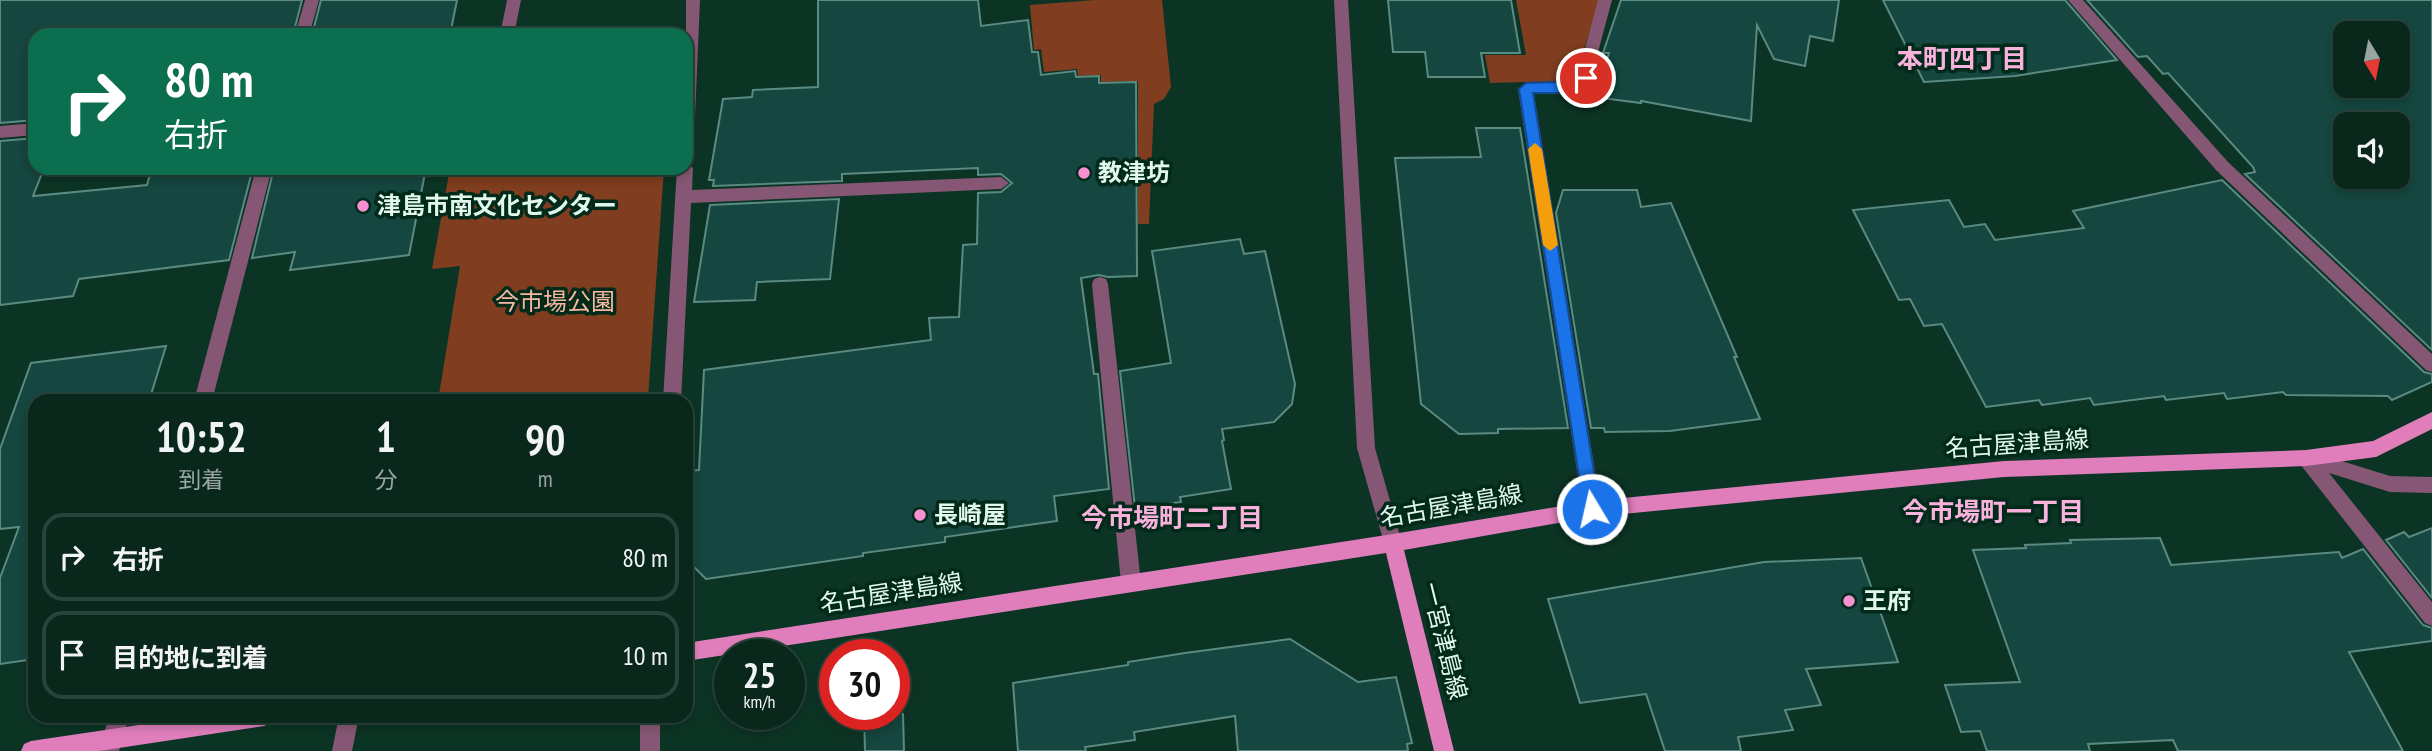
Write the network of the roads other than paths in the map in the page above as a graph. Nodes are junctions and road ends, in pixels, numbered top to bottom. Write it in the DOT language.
graph roads {
  1 [pos="312,0"];
  2 [pos="514,0"];
  3 [pos="693,0"];
  4 [pos="1341,0"];
  5 [pos="1605,0"];
  6 [pos="2075,0"];
  7 [pos="304,28"];
  8 [pos="508,28"];
  9 [pos="690,28"];
  10 [pos="28,130"];
  11 [pos="0,132"];
  12 [pos="262,175"];
  13 [pos="685,175"];
  14 [pos="1001,183"];
  15 [pos="683,197"];
  16 [pos="1100,284"];
  17 [pos="2432,365"];
  18 [pos="205,394"];
  19 [pos="673,394"];
  20 [pos="2432,420"];
  21 [pos="2306,458"];
  22 [pos="2432,485"];
  23 [pos="1592,509"];
  24 [pos="1393,542"];
  25 [pos="1131,583"];
  26 [pos="2432,617"];
  27 [pos="693,651"];
  28 [pos="116,723"];
  29 [pos="227,723"];
  30 [pos="348,723"];
  31 [pos="650,723"];
  32 [pos="111,745"];
  33 [pos="31,751"];
  34 [pos="342,751"];
  35 [pos="650,751"];
  36 [pos="1444,751"];
  1 -- 7 [label="street"];
  2 -- 8 [label="street"];
  3 -- 9 [label="street"];
  4 -- 24 [label="street"];
  5 -- 23 [label="street"];
  6 -- 17 [label="street"];
  10 -- 11 [label="street"];
  12 -- 18 [label="street"];
  13 -- 15 [label="street"];
  14 -- 15 [label="street"];
  15 -- 19 [label="street"];
  16 -- 25 [label="street"];
  20 -- 21 [label="main road, 名古屋津島線"];
  21 -- 22 [label="street"];
  21 -- 23 [label="main road, 名古屋津島線"];
  21 -- 26 [label="street"];
  23 -- 24 [label="main road, 名古屋津島線"];
  24 -- 25 [label="main road, 名古屋津島線"];
  24 -- 36 [label="main road, 一宮津島線"];
  25 -- 27 [label="main road, 名古屋津島線"];
  28 -- 32 [label="street"];
  29 -- 32 [label="main road"];
  30 -- 34 [label="street"];
  31 -- 35 [label="street"];
  32 -- 33 [label="main road"];
}
